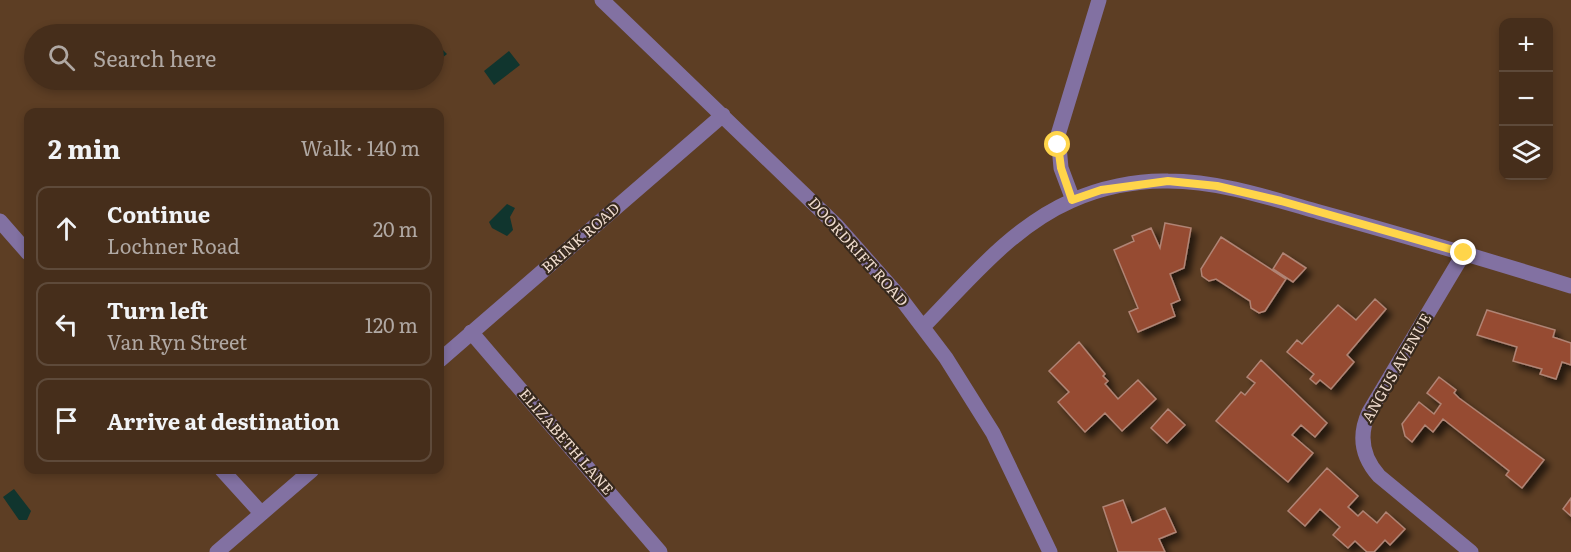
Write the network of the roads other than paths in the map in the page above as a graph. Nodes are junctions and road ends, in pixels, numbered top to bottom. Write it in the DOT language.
graph roads {
  1 [pos="602,0"];
  2 [pos="1099,0"];
  3 [pos="723,116"];
  4 [pos="1072,200"];
  5 [pos="0,221"];
  6 [pos="24,248"];
  7 [pos="1464,253"];
  8 [pos="1571,286"];
  9 [pos="924,327"];
  10 [pos="471,332"];
  11 [pos="444,356"];
  12 [pos="226,474"];
  13 [pos="307,474"];
  14 [pos="261,513"];
  15 [pos="217,552"];
  16 [pos="660,552"];
  17 [pos="1050,552"];
  18 [pos="1471,552"];
  1 -- 3 [label="street, DOORDRIFT ROAD"];
  2 -- 4 [label="street"];
  3 -- 9 [label="street, DOORDRIFT ROAD"];
  3 -- 10 [label="street, BRINK ROAD"];
  4 -- 7 [label="street"];
  4 -- 9 [label="street"];
  5 -- 6 [label="street"];
  7 -- 8 [label="street"];
  7 -- 18 [label="street, ANGUS AVENUE"];
  9 -- 17 [label="street, DOORDRIFT ROAD"];
  10 -- 11 [label="street, BRINK ROAD"];
  10 -- 16 [label="street, ELIZABETH LANE"];
  12 -- 14 [label="street"];
  13 -- 14 [label="street"];
  14 -- 15 [label="street"];
}
